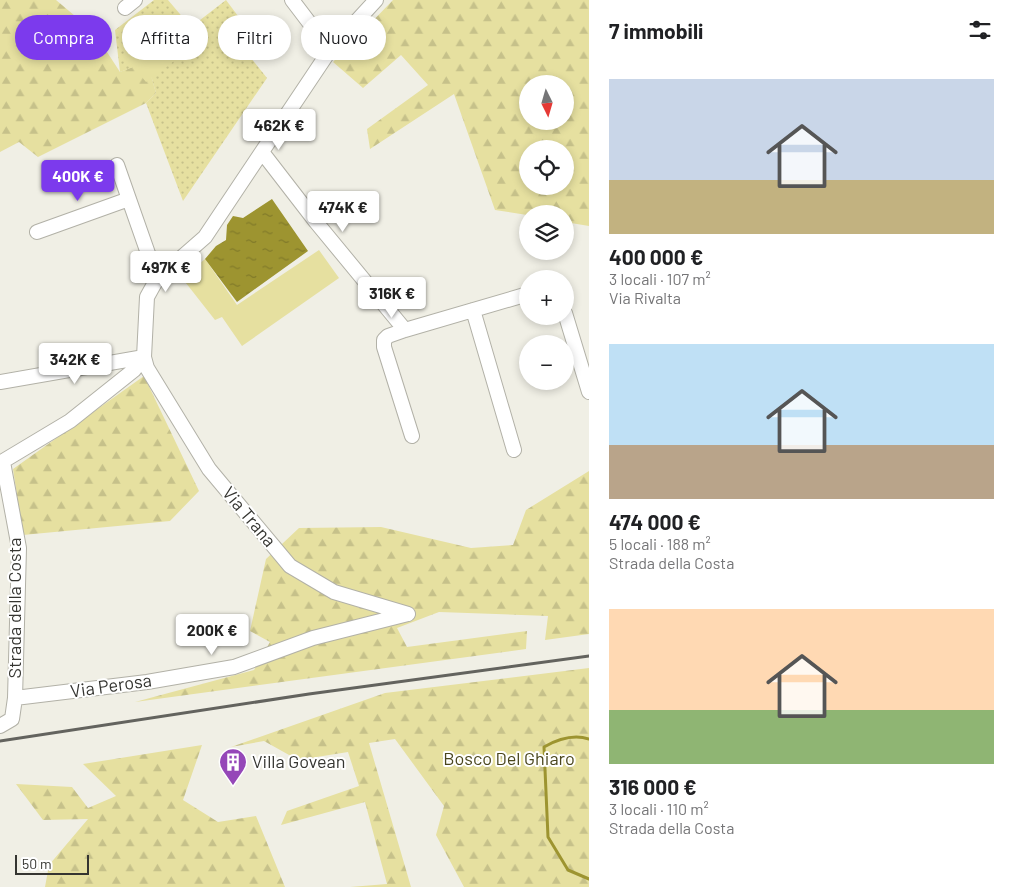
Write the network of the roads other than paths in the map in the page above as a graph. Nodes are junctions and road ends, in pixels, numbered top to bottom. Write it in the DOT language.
graph roads {
  1 [pos="292,0"];
  2 [pos="376,0"];
  3 [pos="303,15"];
  4 [pos="362,15"];
  5 [pos="323,60"];
  6 [pos="262,152"];
  7 [pos="117,164"];
  8 [pos="129,199"];
  9 [pos="37,232"];
  10 [pos="157,279"];
  11 [pos="519,297"];
  12 [pos="473,310"];
  13 [pos="569,325"];
  14 [pos="405,330"];
  15 [pos="144,357"];
  16 [pos="0,382"];
  17 [pos="589,392"];
  18 [pos="412,436"];
  19 [pos="514,450"];
  20 [pos="1,462"];
  21 [pos="408,614"];
  22 [pos="15,698"];
  23 [pos="2,726"];
  1 -- 3 [label="street"];
  2 -- 4 [label="street"];
  5 -- 6 [label="street"];
  6 -- 10 [label="street"];
  6 -- 14 [label="street"];
  7 -- 8 [label="street"];
  8 -- 9 [label="street"];
  8 -- 10 [label="street"];
  10 -- 15 [label="street"];
  11 -- 12 [label="street"];
  12 -- 14 [label="street"];
  12 -- 19 [label="street"];
  13 -- 17 [label="street"];
  14 -- 18 [label="street"];
  15 -- 16 [label="street"];
  15 -- 20 [label="street, Strada della Costa"];
  15 -- 21 [label="street, Via Trana"];
  20 -- 22 [label="street, Strada della Costa"];
  21 -- 22 [label="street, Via Perosa"];
  22 -- 23 [label="street, Strada della Costa"];
}
